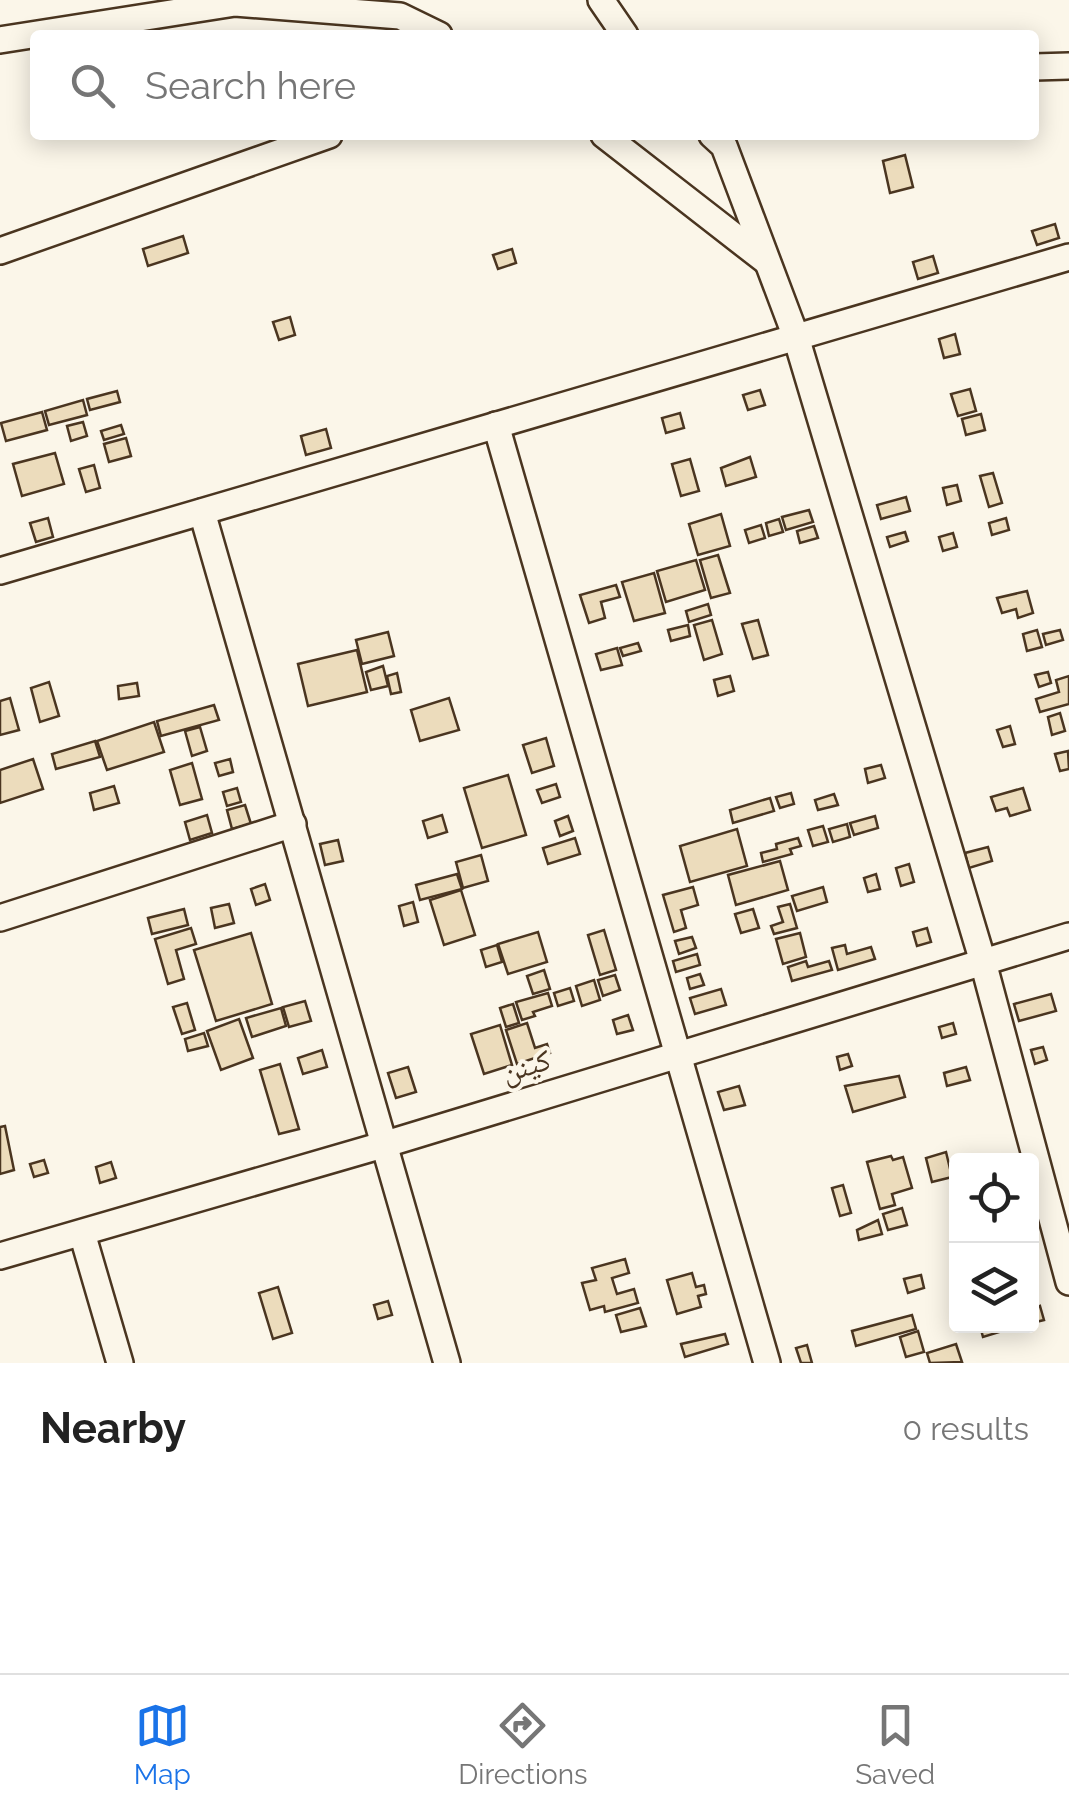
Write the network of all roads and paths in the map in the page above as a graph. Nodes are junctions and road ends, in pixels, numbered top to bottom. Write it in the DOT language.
graph roads {
  1 [pos="601,0"];
  2 [pos="396,17"];
  3 [pos="64,30"];
  4 [pos="428,30"];
  5 [pos="622,30"];
  6 [pos="30,35"];
  7 [pos="0,40"];
  8 [pos="1069,66"];
  9 [pos="1039,67"];
  10 [pos="315,140"];
  11 [pos="610,140"];
  12 [pos="717,140"];
  13 [pos="0,251"];
  14 [pos="1069,257"];
  15 [pos="766,261"];
  16 [pos="796,338"];
  17 [pos="496,425"];
  18 [pos="202,512"];
  19 [pos="0,571"];
  20 [pos="293,824"];
  21 [pos="0,918"];
  22 [pos="1069,936"];
  23 [pos="983,962"];
  24 [pos="677,1054"];
  25 [pos="386,1144"];
  26 [pos="82,1233"];
  27 [pos="0,1256"];
  28 [pos="1069,1282"];
  29 [pos="120,1363"];
  30 [pos="447,1363"];
  31 [pos="766,1363"];
  1 -- 5 [label="street"];
  2 -- 3 [label="street"];
  2 -- 4 [label="street"];
  6 -- 7 [label="street"];
  8 -- 9 [label="street"];
  10 -- 13 [label="street"];
  11 -- 15 [label="street"];
  12 -- 15 [label="street"];
  14 -- 16 [label="street"];
  15 -- 16 [label="street"];
  16 -- 17 [label="street"];
  16 -- 23 [label="street"];
  17 -- 18 [label="street"];
  17 -- 24 [label="street"];
  18 -- 19 [label="street"];
  18 -- 20 [label="street"];
  20 -- 21 [label="street"];
  20 -- 25 [label="street"];
  22 -- 23 [label="street, كينن"];
  23 -- 24 [label="street, كينن"];
  23 -- 28 [label="street"];
  24 -- 25 [label="street, كينن"];
  24 -- 31 [label="street"];
  25 -- 26 [label="street, كينن"];
  25 -- 30 [label="street"];
  26 -- 27 [label="street, كينن"];
  26 -- 29 [label="street"];
}
